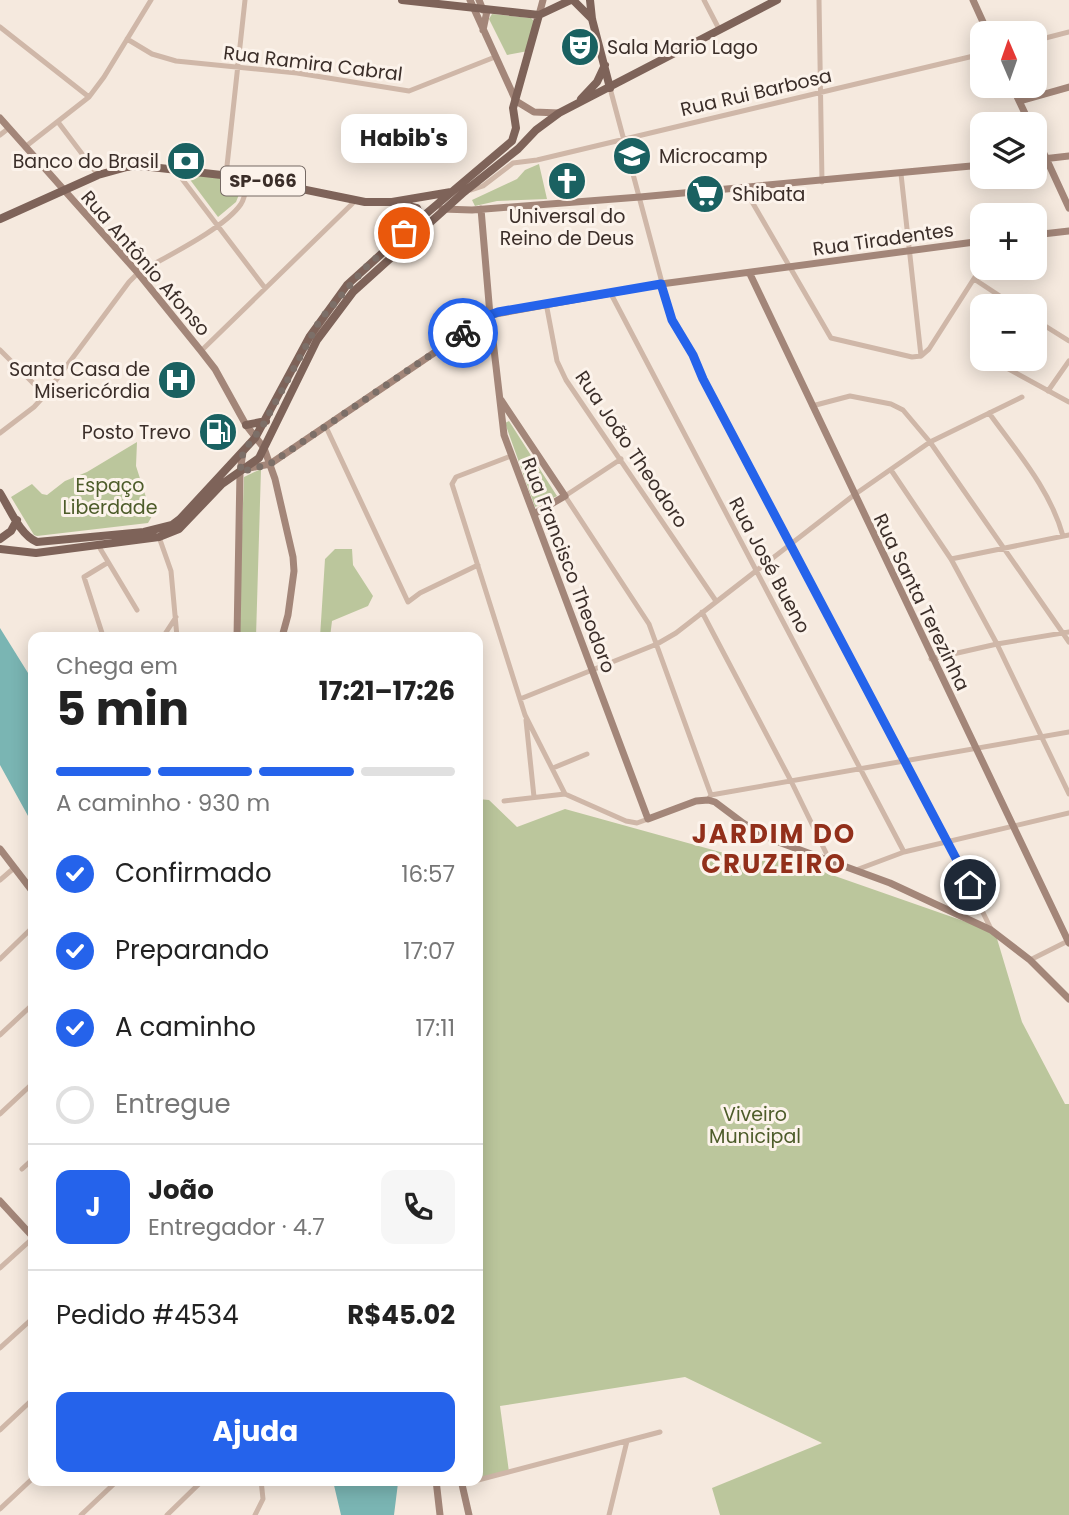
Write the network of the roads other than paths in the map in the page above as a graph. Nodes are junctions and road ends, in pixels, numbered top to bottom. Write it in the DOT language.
graph roads {
  1 [pos="151,0"];
  2 [pos="245,0"];
  3 [pos="402,0"];
  4 [pos="470,0"];
  5 [pos="479,0"];
  6 [pos="543,0"];
  7 [pos="572,0"];
  8 [pos="590,0"];
  9 [pos="704,0"];
  10 [pos="777,0"];
  11 [pos="819,0"];
  12 [pos="973,0"];
  13 [pos="481,10"];
  14 [pos="539,15"];
  15 [pos="592,19"];
  16 [pos="983,21"];
  17 [pos="0,27"];
  18 [pos="719,29"];
  19 [pos="483,31"];
  20 [pos="1069,32"];
  21 [pos="127,38"];
  22 [pos="1047,38"];
  23 [pos="495,57"];
  24 [pos="970,57"];
  25 [pos="605,65"];
  26 [pos="237,68"];
  27 [pos="1069,87"];
  28 [pos="610,88"];
  29 [pos="821,92"];
  30 [pos="89,97"];
  31 [pos="1018,98"];
  32 [pos="516,101"];
  33 [pos="1020,102"];
  34 [pos="570,108"];
  35 [pos="1025,112"];
  36 [pos="559,113"];
  37 [pos="0,118"];
  38 [pos="58,122"];
  39 [pos="9,128"];
  40 [pos="0,135"];
  41 [pos="624,139"];
  42 [pos="25,147"];
  43 [pos="518,149"];
  44 [pos="1069,156"];
  45 [pos="1047,158"];
  46 [pos="537,160"];
  47 [pos="970,166"];
  48 [pos="174,168"];
  49 [pos="226,174"];
  50 [pos="901,174"];
  51 [pos="98,175"];
  52 [pos="248,178"];
  53 [pos="822,182"];
  54 [pos="744,188"];
  55 [pos="64,192"];
  56 [pos="452,192"];
  57 [pos="464,192"];
  58 [pos="640,197"];
  59 [pos="355,201"];
  60 [pos="392,202"];
  61 [pos="433,208"];
  62 [pos="1069,208"];
  63 [pos="481,209"];
  64 [pos="446,210"];
  65 [pos="421,218"];
  66 [pos="0,219"];
  67 [pos="216,226"];
  68 [pos="1069,231"];
  69 [pos="1047,234"];
  70 [pos="970,243"];
  71 [pos="911,250"];
  72 [pos="788,268"];
  73 [pos="138,274"];
  74 [pos="750,274"];
  75 [pos="973,280"];
  76 [pos="976,280"];
  77 [pos="661,284"];
  78 [pos="265,288"];
  79 [pos="610,292"];
  80 [pos="997,294"];
  81 [pos="546,303"];
  82 [pos="490,315"];
  83 [pos="1047,327"];
  84 [pos="1069,341"];
  85 [pos="0,350"];
  86 [pos="201,351"];
  87 [pos="921,356"];
  88 [pos="1069,361"];
  89 [pos="1012,371"];
  90 [pos="1048,391"];
  91 [pos="46,395"];
  92 [pos="499,396"];
  93 [pos="1022,397"];
  94 [pos="1068,402"];
  95 [pos="812,406"];
  96 [pos="1069,412"];
  97 [pos="989,413"];
  98 [pos="266,421"];
  99 [pos="246,425"];
  100 [pos="326,427"];
  101 [pos="0,433"];
  102 [pos="255,438"];
  103 [pos="930,442"];
  104 [pos="264,448"];
  105 [pos="243,452"];
  106 [pos="511,456"];
  107 [pos="621,459"];
  108 [pos="270,464"];
  109 [pos="891,470"];
  110 [pos="242,471"];
  111 [pos="0,493"];
  112 [pos="854,495"];
  113 [pos="565,496"];
  114 [pos="534,514"];
  115 [pos="17,520"];
  116 [pos="1066,535"];
  117 [pos="159,537"];
  118 [pos="0,539"];
  119 [pos="789,544"];
  120 [pos="98,545"];
  121 [pos="0,549"];
  122 [pos="1003,549"];
  123 [pos="951,559"];
  124 [pos="107,563"];
  125 [pos="478,565"];
  126 [pos="755,571"];
  127 [pos="716,601"];
  128 [pos="137,610"];
  129 [pos="702,612"];
  130 [pos="176,617"];
  131 [pos="102,632"];
  132 [pos="166,632"];
  133 [pos="177,632"];
  134 [pos="237,632"];
  135 [pos="284,632"];
  136 [pos="1067,633"];
  137 [pos="1069,642"];
  138 [pos="657,644"];
  139 [pos="997,644"];
  140 [pos="931,659"];
  141 [pos="592,670"];
  142 [pos="520,699"];
  143 [pos="525,715"];
  144 [pos="1069,732"];
  145 [pos="1042,737"];
  146 [pos="976,747"];
  147 [pos="587,754"];
  148 [pos="905,761"];
  149 [pos="553,768"];
  150 [pos="861,769"];
  151 [pos="791,780"];
  152 [pos="565,794"];
  153 [pos="1069,794"];
  154 [pos="534,797"];
  155 [pos="710,798"];
  156 [pos="504,801"];
  157 [pos="1069,813"];
  158 [pos="648,819"];
  159 [pos="1013,825"];
  160 [pos="948,841"];
  161 [pos="0,849"];
  162 [pos="904,852"];
  163 [pos="830,862"];
  164 [pos="14,867"];
  165 [pos="856,870"];
  166 [pos="0,880"];
  167 [pos="28,885"];
  168 [pos="991,930"];
  169 [pos="28,932"];
  170 [pos="1069,942"];
  171 [pos="0,959"];
  172 [pos="1030,960"];
  173 [pos="1069,999"];
  174 [pos="28,1009"];
  175 [pos="0,1035"];
  176 [pos="28,1088"];
  177 [pos="0,1114"];
  178 [pos="28,1164"];
  179 [pos="22,1169"];
  180 [pos="0,1201"];
  181 [pos="28,1232"];
  182 [pos="28,1243"];
  183 [pos="0,1268"];
  184 [pos="28,1323"];
  185 [pos="0,1348"];
  186 [pos="28,1404"];
  187 [pos="0,1430"];
  188 [pos="660,1432"];
  189 [pos="626,1441"];
  190 [pos="483,1478"];
  191 [pos="28,1483"];
  192 [pos="112,1486"];
  193 [pos="197,1486"];
  194 [pos="262,1486"];
  195 [pos="437,1486"];
  196 [pos="462,1486"];
  197 [pos="0,1509"];
  198 [pos="81,1515"];
  199 [pos="167,1515"];
  200 [pos="255,1515"];
  201 [pos="440,1515"];
  202 [pos="469,1515"];
  203 [pos="609,1515"];
  1 -- 21 [label="street"];
  2 -- 26 [label="street"];
  3 -- 13 [label="main road"];
  4 -- 13 [label="street"];
  5 -- 13 [label="street"];
  6 -- 14 [label="street"];
  7 -- 14 [label="main road"];
  7 -- 15 [label="main road"];
  8 -- 15 [label="main road"];
  9 -- 18 [label="street"];
  10 -- 18 [label="main road"];
  11 -- 29 [label="street"];
  12 -- 16 [label="street"];
  13 -- 14 [label="main road"];
  13 -- 19 [label="street"];
  13 -- 19 [label="street"];
  14 -- 32 [label="main road"];
  15 -- 25 [label="main road"];
  17 -- 30 [label="street"];
  18 -- 28 [label="main road"];
  19 -- 23 [label="street"];
  20 -- 22 [label="street"];
  21 -- 26 [label="street, Rua Ramira Cabral"];
  21 -- 30 [label="street"];
  23 -- 26 [label="street, Rua Ramira Cabral"];
  23 -- 32 [label="street"];
  24 -- 29 [label="street, Rua Rui Barbosa"];
  25 -- 28 [label="main road"];
  25 -- 34 [label="main road"];
  26 -- 49 [label="street"];
  27 -- 33 [label="street"];
  28 -- 34 [label="main road"];
  28 -- 41 [label="street"];
  29 -- 41 [label="street, Rua Rui Barbosa"];
  29 -- 53 [label="street"];
  30 -- 38 [label="street"];
  31 -- 33 [label="street"];
  32 -- 36 [label="street"];
  32 -- 56 [label="main road"];
  33 -- 35 [label="street"];
  34 -- 36 [label="main road"];
  36 -- 43 [label="main road"];
  37 -- 39 [label="street, Rua Antônio Afonso"];
  38 -- 42 [label="street"];
  38 -- 51 [label="street"];
  39 -- 40 [label="street"];
  39 -- 42 [label="street, Rua Antônio Afonso"];
  41 -- 46 [label="street, Rua Rui Barbosa"];
  41 -- 58 [label="street"];
  42 -- 55 [label="street, Rua Antônio Afonso"];
  43 -- 46 [label="street"];
  43 -- 57 [label="main road"];
  44 -- 45 [label="street"];
  45 -- 62 [label="street"];
  46 -- 57 [label="street, Rua Rui Barbosa"];
  47 -- 50 [label="street"];
  48 -- 49 [label="main road, SP-066"];
  48 -- 51 [label="main road, SP-066"];
  48 -- 67 [label="street"];
  49 -- 52 [label="main road, SP-066"];
  50 -- 53 [label="street"];
  50 -- 71 [label="street"];
  51 -- 55 [label="main road, SP-066"];
  52 -- 59 [label="main road, SP-066"];
  52 -- 67 [label="street"];
  53 -- 54 [label="street"];
  54 -- 58 [label="street"];
  54 -- 72 [label="street"];
  55 -- 66 [label="main road, SP-066"];
  55 -- 73 [label="street, Rua Antônio Afonso"];
  56 -- 57 [label="main road, SP-066"];
  56 -- 60 [label="main road, SP-066"];
  56 -- 61 [label="main road"];
  57 -- 64 [label="main road"];
  58 -- 63 [label="street"];
  58 -- 77 [label="street"];
  59 -- 60 [label="main road, SP-066"];
  59 -- 78 [label="street"];
  60 -- 65 [label="main road"];
  61 -- 64 [label="street"];
  61 -- 65 [label="main road"];
  63 -- 64 [label="street"];
  63 -- 82 [label="street, Rua Francisco Theodoro"];
  64 -- 104 [label="main road"];
  65 -- 98 [label="main road"];
  67 -- 73 [label="street"];
  67 -- 78 [label="street"];
  68 -- 69 [label="street"];
  70 -- 71 [label="street, Rua Tiradentes"];
  71 -- 72 [label="street, Rua Tiradentes"];
  71 -- 87 [label="street"];
  72 -- 74 [label="street, Rua Tiradentes"];
  72 -- 87 [label="street"];
  73 -- 86 [label="street, Rua Antônio Afonso"];
  73 -- 91 [label="street"];
  74 -- 77 [label="street, Rua Tiradentes"];
  74 -- 95 [label="street, Rua Santa Terezinha"];
  75 -- 87 [label="street"];
  76 -- 80 [label="street"];
  77 -- 79 [label="street, Rua Tiradentes"];
  77 -- 119 [label="street"];
  78 -- 86 [label="street"];
  79 -- 81 [label="street, Rua Tiradentes"];
  79 -- 126 [label="street, Rua José Bueno"];
  81 -- 82 [label="street, Rua Tiradentes"];
  81 -- 107 [label="street, Rua João Theodoro"];
  82 -- 92 [label="street, Rua Francisco Theodoro"];
  82 -- 100 [label="street"];
  83 -- 84 [label="street"];
  85 -- 91 [label="street"];
  86 -- 99 [label="street, Rua Antônio Afonso"];
  88 -- 90 [label="street"];
  89 -- 90 [label="street"];
  90 -- 94 [label="street"];
  91 -- 101 [label="street"];
  92 -- 106 [label="street, Rua Francisco Theodoro"];
  92 -- 113 [label="street"];
  93 -- 97 [label="street"];
  94 -- 96 [label="street"];
  95 -- 103 [label="street"];
  95 -- 112 [label="street, Rua Santa Terezinha"];
  97 -- 103 [label="street"];
  97 -- 116 [label="street"];
  98 -- 99 [label="main road"];
  98 -- 102 [label="main road"];
  99 -- 102 [label="street, Rua Antônio Afonso"];
  100 -- 108 [label="street"];
  100 -- 125 [label="street"];
  102 -- 104 [label="street, Rua Antônio Afonso"];
  102 -- 105 [label="main road"];
  103 -- 109 [label="street"];
  103 -- 122 [label="street"];
  104 -- 108 [label="street"];
  104 -- 110 [label="main road"];
  105 -- 110 [label="street"];
  105 -- 115 [label="main road"];
  106 -- 114 [label="street, Rua Francisco Theodoro"];
  106 -- 125 [label="street"];
  107 -- 113 [label="street"];
  107 -- 127 [label="street, Rua João Theodoro"];
  108 -- 110 [label="street"];
  108 -- 135 [label="street"];
  109 -- 112 [label="street"];
  109 -- 123 [label="street"];
  110 -- 117 [label="main road"];
  110 -- 134 [label="street"];
  111 -- 115 [label="main road"];
  112 -- 119 [label="street"];
  112 -- 140 [label="street, Rua Santa Terezinha"];
  113 -- 114 [label="street"];
  113 -- 138 [label="street"];
  114 -- 141 [label="street, Rua Francisco Theodoro"];
  115 -- 118 [label="main road"];
  116 -- 122 [label="street"];
  117 -- 120 [label="main road"];
  117 -- 130 [label="street"];
  119 -- 126 [label="street"];
  119 -- 148 [label="street"];
  120 -- 121 [label="main road"];
  120 -- 124 [label="street"];
  122 -- 123 [label="street"];
  122 -- 136 [label="street"];
  123 -- 139 [label="street"];
  124 -- 128 [label="street"];
  124 -- 131 [label="street"];
  125 -- 142 [label="street"];
  126 -- 127 [label="street"];
  126 -- 150 [label="street, Rua José Bueno"];
  127 -- 129 [label="street"];
  129 -- 138 [label="street"];
  129 -- 151 [label="street"];
  130 -- 132 [label="street"];
  130 -- 133 [label="street"];
  136 -- 137 [label="street"];
  136 -- 139 [label="street"];
  138 -- 141 [label="street"];
  138 -- 155 [label="street"];
  139 -- 140 [label="street"];
  139 -- 145 [label="street"];
  140 -- 146 [label="street, Rua Santa Terezinha"];
  141 -- 142 [label="street"];
  141 -- 158 [label="street, Rua Francisco Theodoro"];
  142 -- 143 [label="street"];
  143 -- 149 [label="street"];
  143 -- 154 [label="street"];
  144 -- 145 [label="street"];
  145 -- 146 [label="street"];
  145 -- 153 [label="street"];
  146 -- 148 [label="street"];
  146 -- 159 [label="street, Rua Santa Terezinha"];
  147 -- 149 [label="street"];
  148 -- 150 [label="street"];
  148 -- 160 [label="street"];
  149 -- 152 [label="street"];
  150 -- 151 [label="street"];
  150 -- 162 [label="street, Rua José Bueno"];
  151 -- 155 [label="street"];
  151 -- 163 [label="street"];
  152 -- 154 [label="street"];
  152 -- 158 [label="street"];
  154 -- 156 [label="street"];
  155 -- 158 [label="street"];
  155 -- 163 [label="street"];
  157 -- 159 [label="street"];
  159 -- 160 [label="street"];
  159 -- 170 [label="street, Rua Santa Terezinha"];
  160 -- 162 [label="street"];
  160 -- 168 [label="street"];
  161 -- 164 [label="street"];
  162 -- 165 [label="street"];
  163 -- 165 [label="street"];
  164 -- 166 [label="street"];
  164 -- 167 [label="street"];
  165 -- 168 [label="street"];
  168 -- 172 [label="street"];
  169 -- 171 [label="street"];
  170 -- 172 [label="street"];
  172 -- 173 [label="street"];
  174 -- 175 [label="street"];
  176 -- 177 [label="street"];
  178 -- 179 [label="street"];
  180 -- 181 [label="street"];
  182 -- 183 [label="street"];
  184 -- 185 [label="street"];
  186 -- 187 [label="street"];
  188 -- 189 [label="street"];
  189 -- 190 [label="street"];
  189 -- 203 [label="street"];
  191 -- 197 [label="street"];
  192 -- 198 [label="street"];
  193 -- 199 [label="street"];
  194 -- 200 [label="street"];
  195 -- 201 [label="street"];
  196 -- 202 [label="street"];
}
